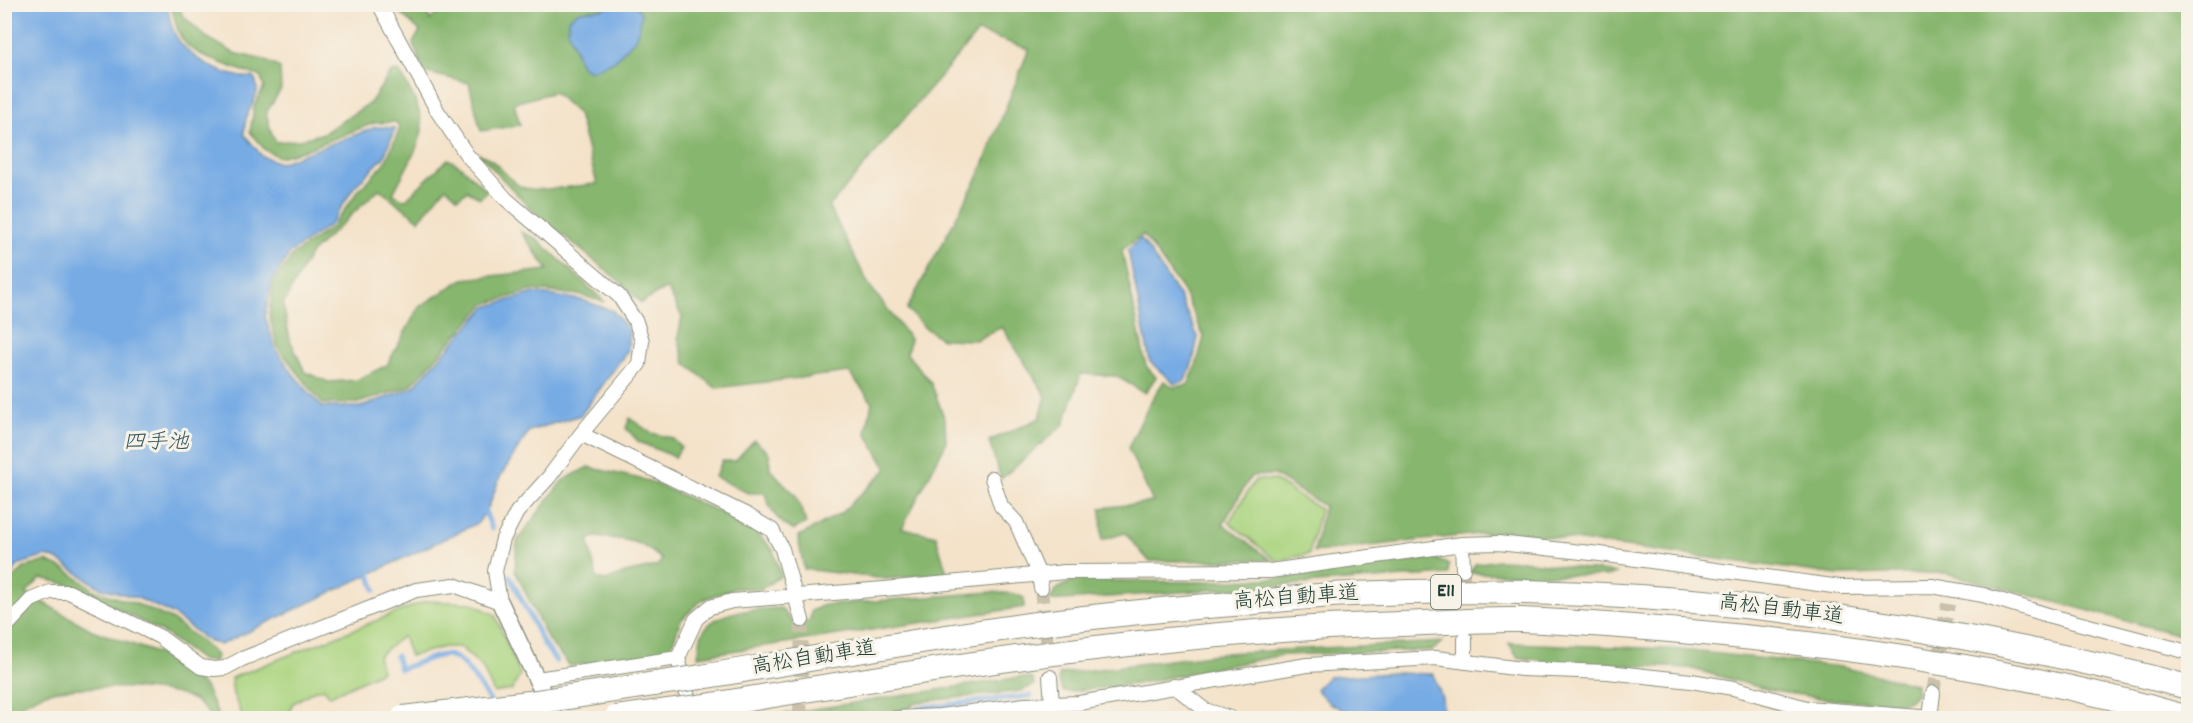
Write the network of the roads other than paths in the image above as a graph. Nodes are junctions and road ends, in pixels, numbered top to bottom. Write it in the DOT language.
graph roads {
  1 [pos="379,4"];
  2 [pos="580,434"];
  3 [pos="992,478"];
  4 [pos="1462,544"];
  5 [pos="1462,569"];
  6 [pos="1040,581"];
  7 [pos="1951,590"];
  8 [pos="794,597"];
  9 [pos="500,602"];
  10 [pos="1948,604"];
  11 [pos="801,620"];
  12 [pos="4,629"];
  13 [pos="1465,639"];
  14 [pos="2188,652"];
  15 [pos="678,658"];
  16 [pos="1465,662"];
  17 [pos="1050,678"];
  18 [pos="537,679"];
  19 [pos="1174,686"];
  20 [pos="2188,687"];
  21 [pos="1934,693"];
  22 [pos="1052,704"];
  23 [pos="700,712"];
  24 [pos="1804,713"];
  25 [pos="939,717"];
  26 [pos="403,718"];
  27 [pos="555,718"];
  28 [pos="616,718"];
  29 [pos="896,718"];
  30 [pos="1230,718"];
  31 [pos="1931,718"];
  32 [pos="2188,718"];
  1 -- 2 [label="street"];
  2 -- 8 [label="street"];
  2 -- 9 [label="street"];
  3 -- 6 [label="street"];
  4 -- 5 [label="street"];
  4 -- 6 [label="street"];
  4 -- 7 [label="street"];
  6 -- 8 [label="street"];
  7 -- 10 [label="street"];
  7 -- 14 [label="street"];
  8 -- 11 [label="street"];
  8 -- 15 [label="street"];
  9 -- 12 [label="street"];
  9 -- 18 [label="street"];
  13 -- 16 [label="street"];
  15 -- 18 [label="street"];
  15 -- 23 [label="street"];
  16 -- 19 [label="street"];
  16 -- 24 [label="street"];
  17 -- 22 [label="street"];
  18 -- 27 [label="street"];
  19 -- 22 [label="street"];
  19 -- 30 [label="street"];
  20 -- 26 [label="highway, 高松自動車道 / E11, bridge"];
  21 -- 31 [label="street"];
  22 -- 25 [label="street"];
  23 -- 28 [label="highway, 高松自動車道 / E11, bridge"];
  23 -- 32 [label="highway, 高松自動車道 / E11"];
  24 -- 31 [label="street"];
  25 -- 29 [label="street"];
}
